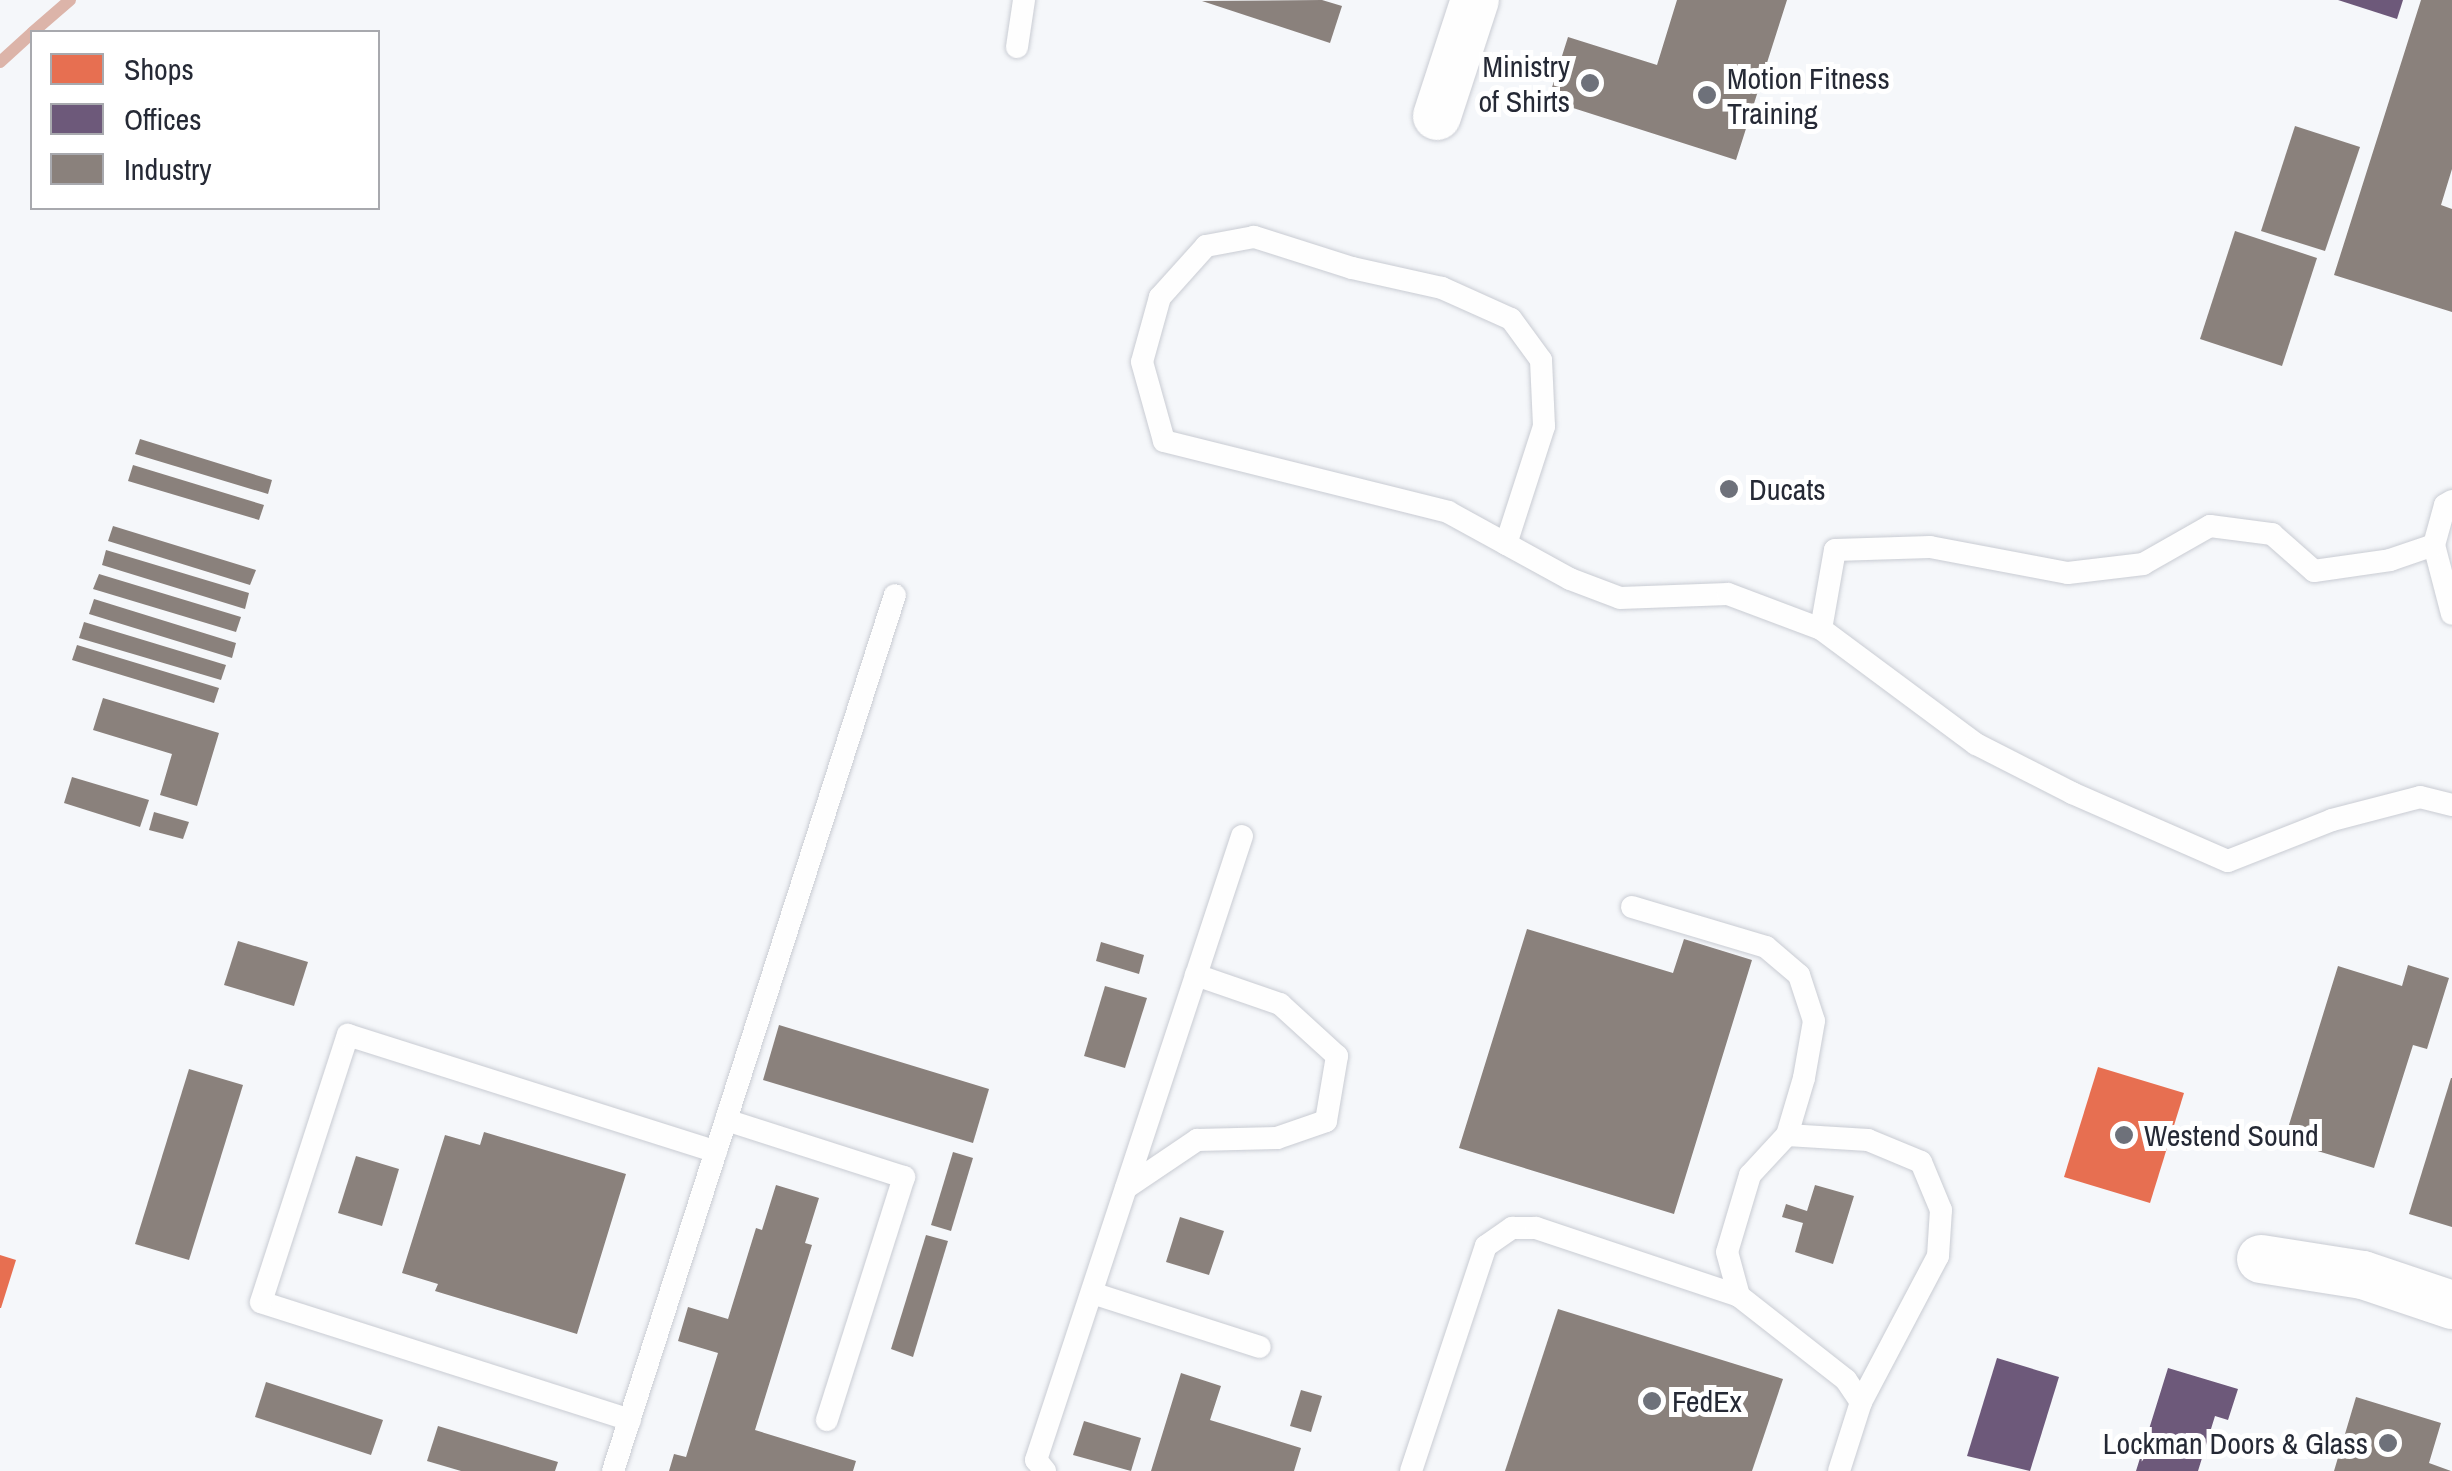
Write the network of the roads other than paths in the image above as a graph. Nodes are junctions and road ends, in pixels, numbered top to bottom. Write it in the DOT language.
graph roads {
  1 [pos="1024,0"];
  2 [pos="1475,0"];
  3 [pos="1017,47"];
  4 [pos="1437,116"];
  5 [pos="2452,501"];
  6 [pos="1506,544"];
  7 [pos="2434,545"];
  8 [pos="895,595"];
  9 [pos="2452,614"];
  10 [pos="1821,629"];
  11 [pos="2452,805"];
  12 [pos="1242,836"];
  13 [pos="1632,907"];
  14 [pos="1196,974"];
  15 [pos="726,1120"];
  16 [pos="1787,1135"];
  17 [pos="716,1152"];
  18 [pos="1126,1188"];
  19 [pos="2261,1259"];
  20 [pos="1092,1293"];
  21 [pos="1739,1296"];
  22 [pos="2452,1305"];
  23 [pos="1260,1347"];
  24 [pos="1861,1402"];
  25 [pos="630,1420"];
  26 [pos="827,1420"];
  27 [pos="613,1471"];
  28 [pos="1045,1471"];
  29 [pos="1410,1471"];
  30 [pos="1839,1471"];
  1 -- 3 [label="lane"];
  2 -- 4 [label="street"];
  5 -- 7 [label="lane"];
  6 -- 6 [label="lane"];
  6 -- 10 [label="lane"];
  7 -- 9 [label="lane"];
  7 -- 10 [label="lane"];
  8 -- 15 [label="lane"];
  10 -- 11 [label="lane"];
  12 -- 14 [label="lane"];
  13 -- 16 [label="lane"];
  14 -- 18 [label="lane"];
  14 -- 18 [label="lane"];
  15 -- 17 [label="lane"];
  15 -- 26 [label="lane"];
  16 -- 21 [label="lane"];
  16 -- 24 [label="lane"];
  17 -- 25 [label="lane"];
  17 -- 25 [label="lane"];
  18 -- 20 [label="lane"];
  19 -- 22 [label="street"];
  20 -- 23 [label="lane"];
  20 -- 28 [label="lane"];
  21 -- 24 [label="lane"];
  21 -- 29 [label="lane"];
  24 -- 30 [label="lane"];
  25 -- 27 [label="lane"];
}
